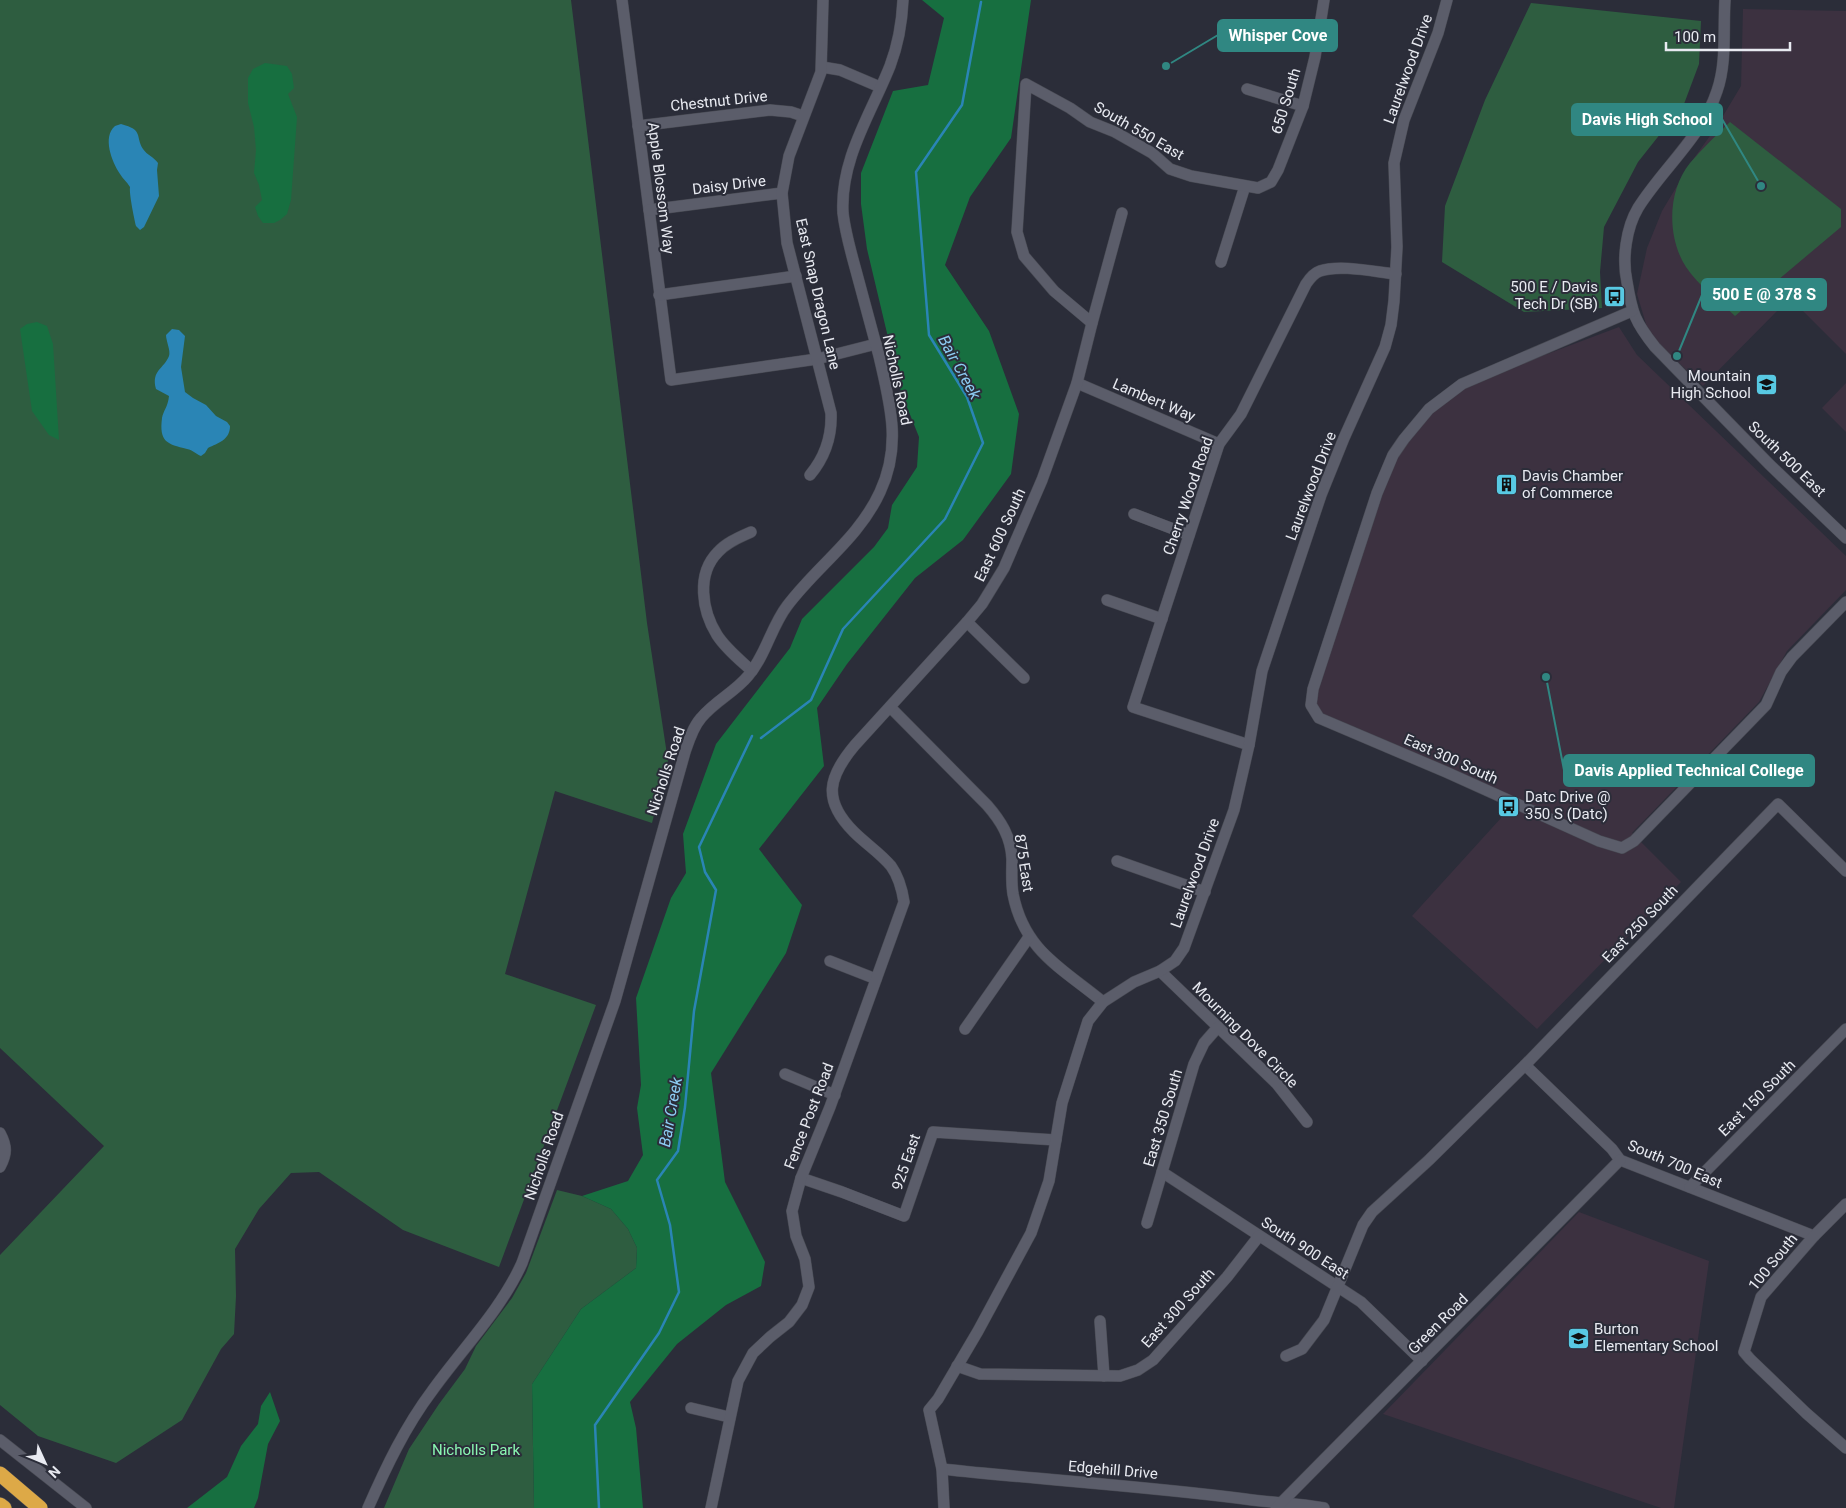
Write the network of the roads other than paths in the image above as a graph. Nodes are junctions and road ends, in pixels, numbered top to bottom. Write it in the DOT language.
graph roads {
  1 [pos="622,0"];
  2 [pos="823,0"];
  3 [pos="903,0"];
  4 [pos="1324,0"];
  5 [pos="1447,0"];
  6 [pos="1725,0"];
  7 [pos="822,67"];
  8 [pos="880,87"];
  9 [pos="1247,89"];
  10 [pos="1303,106"];
  11 [pos="803,116"];
  12 [pos="638,126"];
  13 [pos="1245,186"];
  14 [pos="782,193"];
  15 [pos="649,210"];
  16 [pos="1122,213"];
  17 [pos="1221,262"];
  18 [pos="1396,274"];
  19 [pos="796,276"];
  20 [pos="659,295"];
  21 [pos="1632,311"];
  22 [pos="1092,323"];
  23 [pos="876,344"];
  24 [pos="817,359"];
  25 [pos="1077,383"];
  26 [pos="1219,444"];
  27 [pos="810,475"];
  28 [pos="1134,514"];
  29 [pos="751,532"];
  30 [pos="1189,535"];
  31 [pos="1846,538"];
  32 [pos="1107,600"];
  33 [pos="1846,602"];
  34 [pos="1162,619"];
  35 [pos="967,622"];
  36 [pos="752,671"];
  37 [pos="1024,678"];
  38 [pos="890,707"];
  39 [pos="855,745"];
  40 [pos="1249,745"];
  41 [pos="1117,861"];
  42 [pos="1846,872"];
  43 [pos="1205,892"];
  44 [pos="1029,937"];
  45 [pos="830,961"];
  46 [pos="1160,971"];
  47 [pos="876,979"];
  48 [pos="1103,1002"];
  49 [pos="1218,1027"];
  50 [pos="965,1029"];
  51 [pos="1846,1029"];
  52 [pos="1525,1066"];
  53 [pos="785,1074"];
  54 [pos="835,1095"];
  55 [pos="1307,1122"];
  56 [pos="0,1133"];
  57 [pos="1056,1140"];
  58 [pos="1620,1160"];
  59 [pos="0,1167"];
  60 [pos="1162,1172"];
  61 [pos="801,1178"];
  62 [pos="1690,1187"];
  63 [pos="1846,1204"];
  64 [pos="1147,1222"];
  65 [pos="1259,1236"];
  66 [pos="1814,1236"];
  67 [pos="1337,1287"];
  68 [pos="1100,1321"];
  69 [pos="1286,1356"];
  70 [pos="1422,1361"];
  71 [pos="957,1366"];
  72 [pos="1104,1376"];
  73 [pos="692,1408"];
  74 [pos="729,1417"];
  75 [pos="0,1440"];
  76 [pos="1846,1448"];
  77 [pos="942,1469"];
  78 [pos="0,1474"];
  79 [pos="0,1504"];
  80 [pos="1279,1506"];
  81 [pos="4,1508"];
  82 [pos="40,1508"];
  83 [pos="86,1508"];
  84 [pos="368,1508"];
  85 [pos="711,1508"];
  86 [pos="944,1508"];
  87 [pos="1324,1508"];
  1 -- 12 [label="street, Apple Blossom Way"];
  2 -- 7 [label="street, East Snap Dragon Lane"];
  3 -- 8 [label="street, Nicholls Road"];
  4 -- 10 [label="street, 650 South"];
  5 -- 18 [label="street, Laurelwood Drive"];
  6 -- 21 [label="street, South 500 East"];
  7 -- 8 [label="street"];
  7 -- 11 [label="street, East Snap Dragon Lane"];
  8 -- 23 [label="street, Nicholls Road"];
  9 -- 10 [label="street"];
  10 -- 13 [label="street, 650 South"];
  11 -- 12 [label="street, Chestnut Drive"];
  11 -- 14 [label="street, East Snap Dragon Lane"];
  12 -- 15 [label="street, Apple Blossom Way"];
  13 -- 17 [label="street"];
  13 -- 22 [label="street, South 550 East"];
  14 -- 15 [label="street, Daisy Drive"];
  14 -- 19 [label="street, East Snap Dragon Lane"];
  15 -- 20 [label="street, Apple Blossom Way"];
  16 -- 22 [label="street, East 600 South"];
  18 -- 26 [label="street, Cherry Wood Road"];
  18 -- 40 [label="street, Laurelwood Drive"];
  19 -- 20 [label="street"];
  19 -- 24 [label="street, East Snap Dragon Lane"];
  20 -- 24 [label="street, Apple Blossom Way"];
  21 -- 31 [label="street, South 500 East"];
  21 -- 33 [label="street, East 300 South"];
  22 -- 25 [label="street, East 600 South"];
  23 -- 24 [label="street"];
  23 -- 36 [label="street, Nicholls Road"];
  24 -- 27 [label="street, East Snap Dragon Lane"];
  25 -- 26 [label="street, Lambert Way"];
  25 -- 35 [label="street, East 600 South"];
  26 -- 30 [label="street, Cherry Wood Road"];
  28 -- 30 [label="street"];
  29 -- 36 [label="street"];
  30 -- 34 [label="street, Cherry Wood Road"];
  32 -- 34 [label="street"];
  34 -- 40 [label="street, Cherry Wood Road"];
  35 -- 37 [label="street"];
  35 -- 38 [label="street, East 600 South"];
  36 -- 84 [label="street, Nicholls Road"];
  38 -- 39 [label="street, East 600 South"];
  38 -- 44 [label="street, 875 East"];
  39 -- 47 [label="street, Fence Post Road"];
  40 -- 43 [label="street, Laurelwood Drive"];
  41 -- 43 [label="street"];
  42 -- 52 [label="street, East 250 South"];
  43 -- 46 [label="street, Laurelwood Drive"];
  44 -- 48 [label="street, 875 East"];
  44 -- 50 [label="street"];
  45 -- 47 [label="street"];
  46 -- 48 [label="street, Laurelwood Drive"];
  46 -- 49 [label="street, Mourning Dove Circle"];
  47 -- 54 [label="street, Fence Post Road"];
  48 -- 57 [label="street, Laurelwood Drive"];
  49 -- 55 [label="street, Mourning Dove Circle"];
  49 -- 60 [label="street, East 350 South"];
  51 -- 62 [label="street, East 150 South"];
  52 -- 58 [label="street, South 700 East"];
  52 -- 67 [label="street, East 250 South"];
  53 -- 54 [label="street"];
  54 -- 61 [label="street, Fence Post Road"];
  56 -- 59 [label="street"];
  57 -- 61 [label="street, 925 East"];
  57 -- 71 [label="street, Laurelwood Drive"];
  58 -- 62 [label="street, South 700 East"];
  58 -- 70 [label="street, Green Road"];
  60 -- 64 [label="street, East 350 South"];
  60 -- 65 [label="street, South 900 East"];
  61 -- 74 [label="street, Fence Post Road"];
  62 -- 66 [label="street, South 700 East"];
  63 -- 66 [label="street, 100 South"];
  65 -- 67 [label="street, South 900 East"];
  65 -- 72 [label="street, East 300 South"];
  66 -- 76 [label="street, 100 South"];
  67 -- 69 [label="street"];
  67 -- 70 [label="street, South 900 East"];
  68 -- 72 [label="street"];
  70 -- 80 [label="street, Green Road"];
  71 -- 72 [label="street, East 300 South"];
  71 -- 77 [label="street, Laurelwood Drive"];
  73 -- 74 [label="street"];
  74 -- 85 [label="street, Fence Post Road"];
  75 -- 83 [label="street"];
  77 -- 80 [label="street, Edgehill Drive"];
  77 -- 86 [label="street"];
  78 -- 82 [label="highway"];
  79 -- 81 [label="highway"];
  80 -- 87 [label="street, Edgehill Drive"];
}
